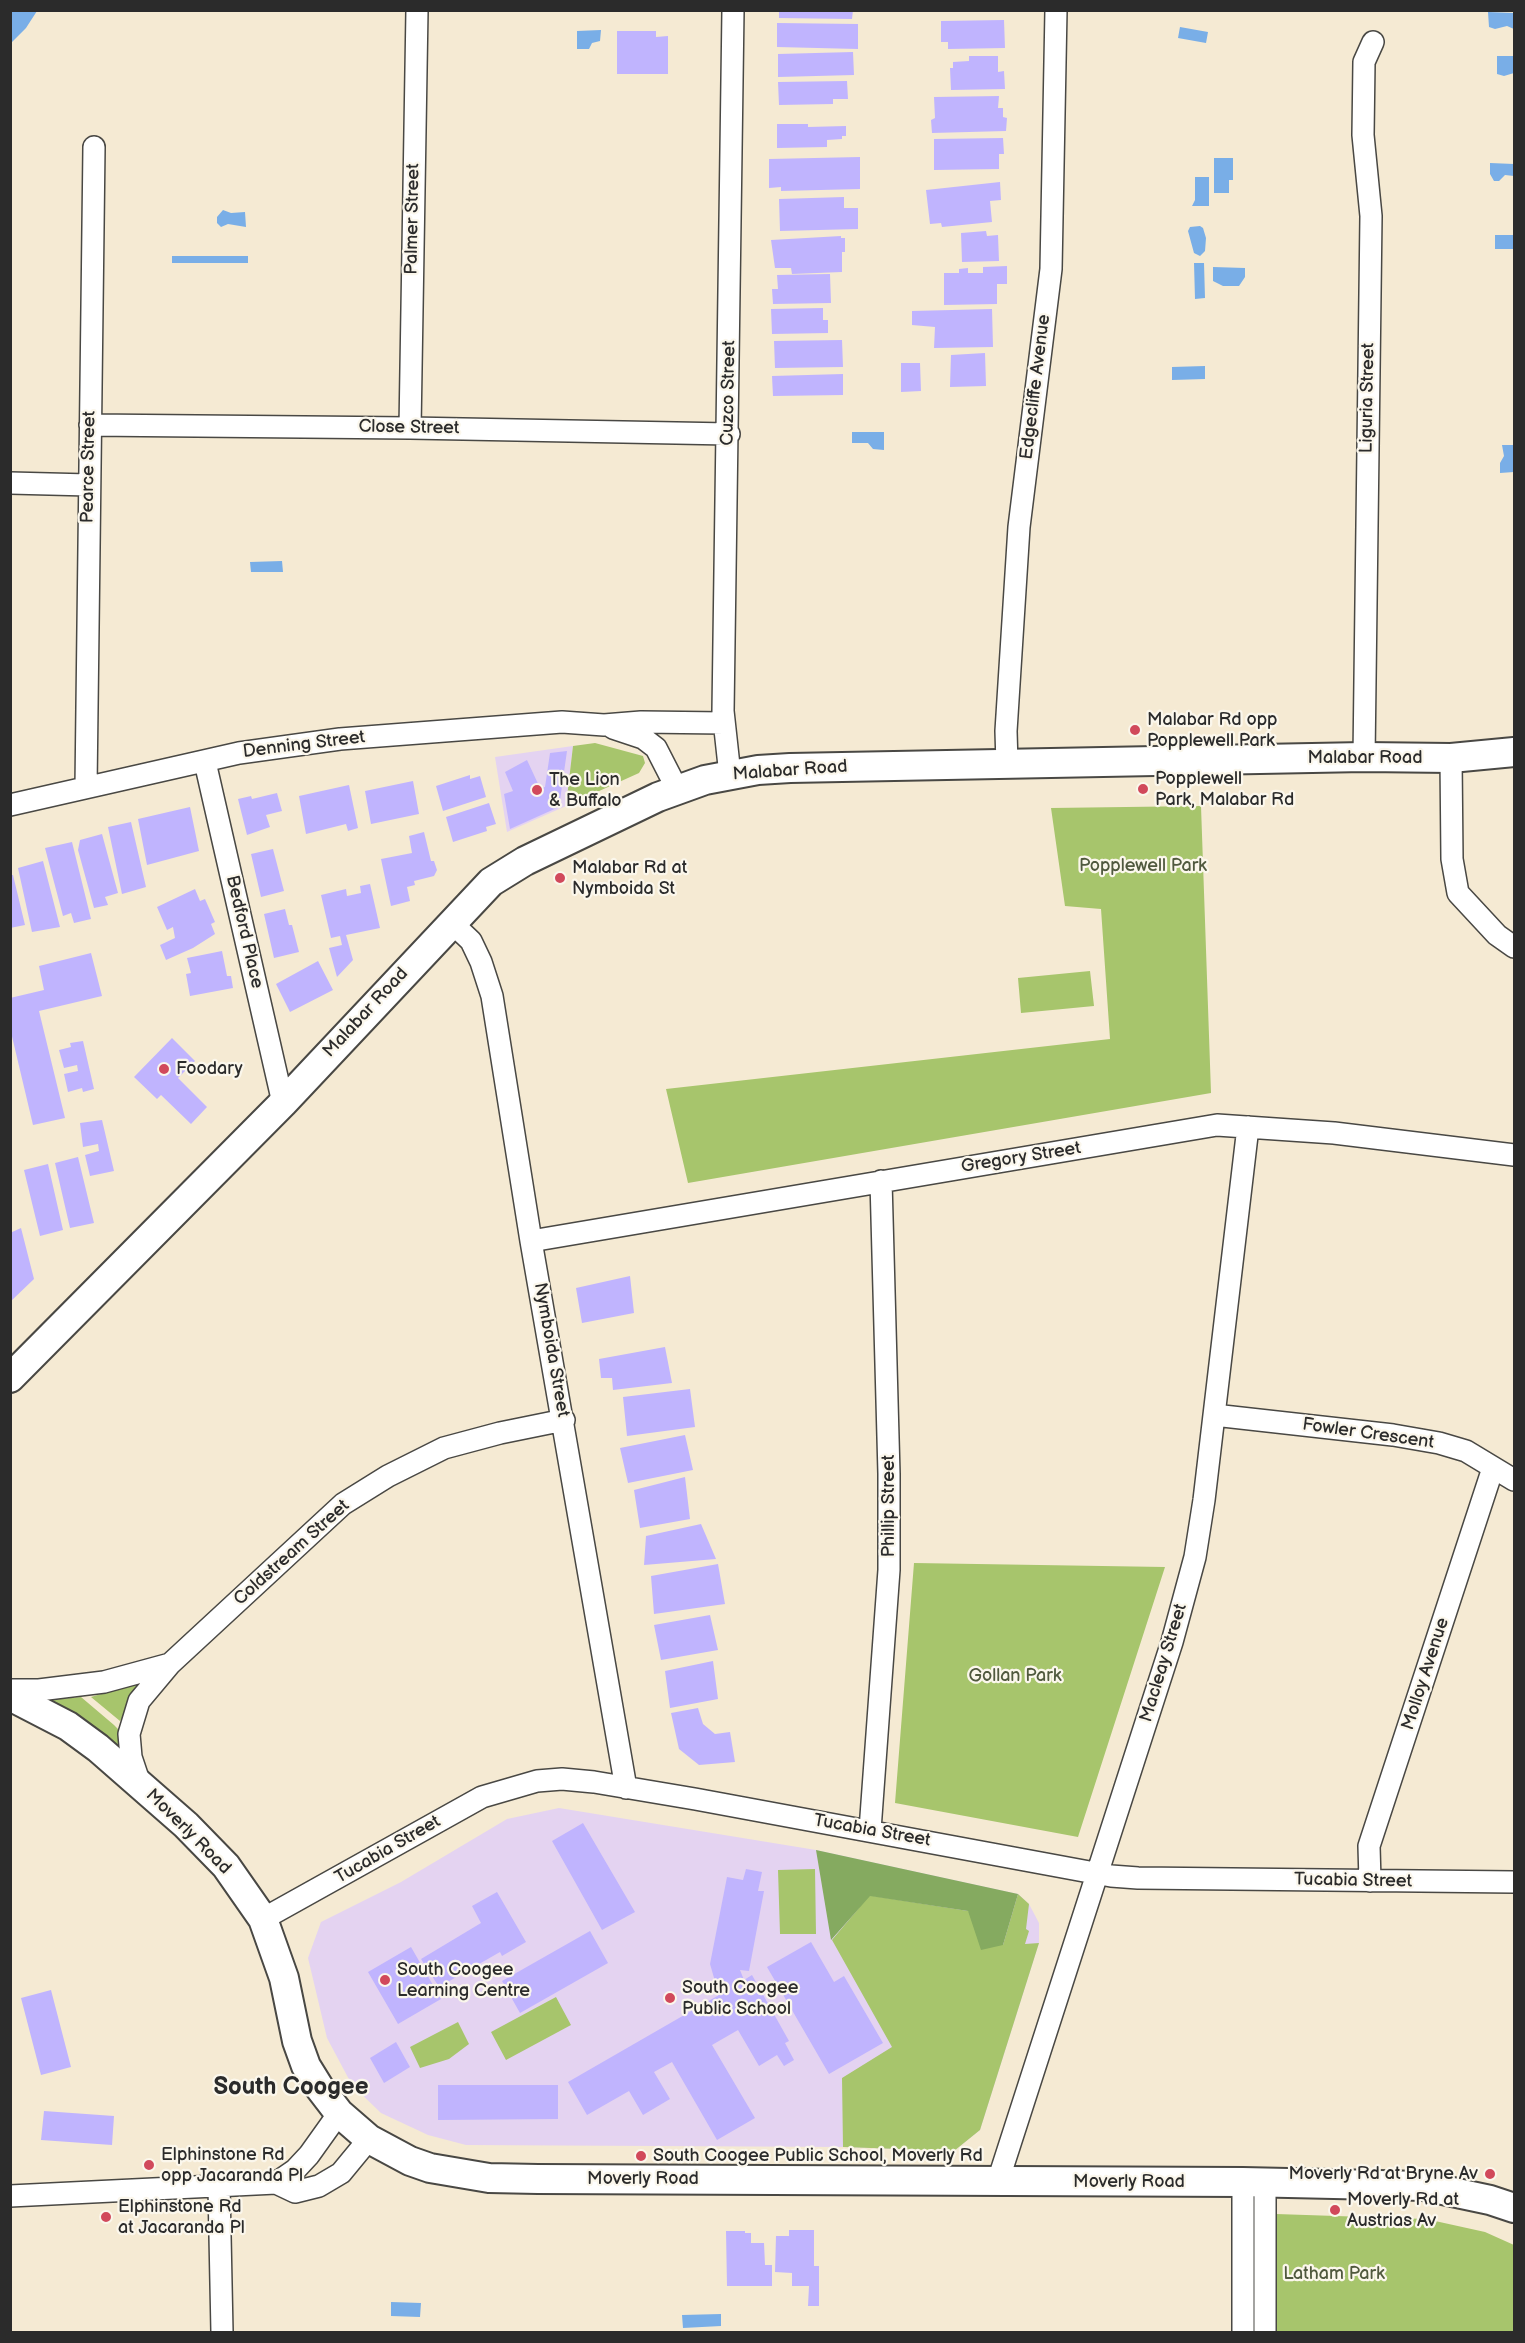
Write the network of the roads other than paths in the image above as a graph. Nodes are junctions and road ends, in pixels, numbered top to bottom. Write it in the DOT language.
graph roads {
  1 [pos="417,10"];
  2 [pos="733,10"];
  3 [pos="1056,10"];
  4 [pos="1373,42"];
  5 [pos="94,147"];
  6 [pos="90,425"];
  7 [pos="410,428"];
  8 [pos="729,434"];
  9 [pos="10,483"];
  10 [pos="89,485"];
  11 [pos="724,723"];
  12 [pos="603,724"];
  13 [pos="1515,752"];
  14 [pos="1364,757"];
  15 [pos="1451,758"];
  16 [pos="205,762"];
  17 [pos="1007,764"];
  18 [pos="730,775"];
  19 [pos="86,787"];
  20 [pos="677,789"];
  21 [pos="10,805"];
  22 [pos="451,922"];
  23 [pos="1515,946"];
  24 [pos="283,1103"];
  25 [pos="1248,1127"];
  26 [pos="1515,1155"];
  27 [pos="881,1181"];
  28 [pos="531,1241"];
  29 [pos="10,1378"];
  30 [pos="1214,1415"];
  31 [pos="564,1420"];
  32 [pos="1493,1468"];
  33 [pos="1515,1480"];
  34 [pos="170,1664"];
  35 [pos="10,1690"];
  36 [pos="10,1696"];
  37 [pos="140,1784"];
  38 [pos="626,1788"];
  39 [pos="870,1830"];
  40 [pos="1098,1872"];
  41 [pos="1370,1881"];
  42 [pos="1515,1882"];
  43 [pos="263,1919"];
  44 [pos="339,2113"];
  45 [pos="369,2139"];
  46 [pos="998,2181"];
  47 [pos="1254,2182"];
  48 [pos="276,2183"];
  49 [pos="219,2187"];
  50 [pos="10,2196"];
  51 [pos="1515,2208"];
  52 [pos="222,2332"];
  53 [pos="1243,2332"];
  54 [pos="1265,2332"];
  1 -- 7 [label="street, Palmer Street"];
  2 -- 8 [label="street, Cuzco Street"];
  3 -- 17 [label="street, Edgecliffe Avenue"];
  4 -- 14 [label="street, Liguria Street"];
  5 -- 6 [label="street, Pearce Street"];
  6 -- 7 [label="street, Close Street"];
  6 -- 10 [label="street, Pearce Street"];
  7 -- 8 [label="street, Close Street"];
  8 -- 11 [label="street, Cuzco Street"];
  9 -- 10 [label="street"];
  10 -- 19 [label="street, Pearce Street"];
  11 -- 12 [label="street, Denning Street"];
  11 -- 18 [label="street, Cuzco Street"];
  12 -- 16 [label="street, Denning Street"];
  12 -- 20 [label="street, Denning Street"];
  13 -- 15 [label="main road, Malabar Road"];
  14 -- 15 [label="main road, Malabar Road"];
  14 -- 17 [label="main road, Malabar Road"];
  15 -- 23 [label="street"];
  16 -- 19 [label="street, Denning Street"];
  16 -- 24 [label="street, Bedford Place"];
  17 -- 18 [label="main road, Malabar Road"];
  18 -- 20 [label="main road, Malabar Road"];
  19 -- 21 [label="street, Denning Street"];
  20 -- 22 [label="main road, Malabar Road"];
  22 -- 24 [label="main road, Malabar Road"];
  22 -- 28 [label="street, Nymboida Street"];
  24 -- 29 [label="main road, Malabar Road"];
  25 -- 26 [label="street, Gregory Street"];
  25 -- 27 [label="street, Gregory Street"];
  25 -- 30 [label="street, Macleay Street"];
  27 -- 28 [label="street, Gregory Street"];
  27 -- 39 [label="street, Phillip Street"];
  28 -- 31 [label="street, Nymboida Street"];
  30 -- 32 [label="street, Fowler Crescent"];
  30 -- 40 [label="street, Macleay Street"];
  31 -- 34 [label="street, Coldstream Street"];
  31 -- 38 [label="street, Nymboida Street"];
  32 -- 33 [label="street, Fowler Crescent"];
  32 -- 41 [label="street, Molloy Avenue"];
  34 -- 35 [label="street, Coldstream Street"];
  34 -- 37 [label="street, Coldstream Street"];
  36 -- 37 [label="main road, Moverly Road"];
  37 -- 43 [label="main road, Moverly Road"];
  38 -- 39 [label="street, Tucabia Street"];
  38 -- 43 [label="street, Tucabia Street"];
  39 -- 40 [label="street, Tucabia Street"];
  40 -- 41 [label="street, Tucabia Street"];
  40 -- 46 [label="street, Macleay Street"];
  41 -- 42 [label="street, Tucabia Street"];
  43 -- 44 [label="main road, Moverly Road"];
  44 -- 45 [label="main road, Moverly Road"];
  44 -- 48 [label="street"];
  45 -- 46 [label="main road, Moverly Road"];
  45 -- 48 [label="street"];
  46 -- 47 [label="main road, Moverly Road"];
  47 -- 51 [label="main road, Moverly Road"];
  47 -- 53 [label="street"];
  47 -- 54 [label="street"];
  48 -- 49 [label="street"];
  49 -- 50 [label="street"];
  49 -- 52 [label="street"];
}
